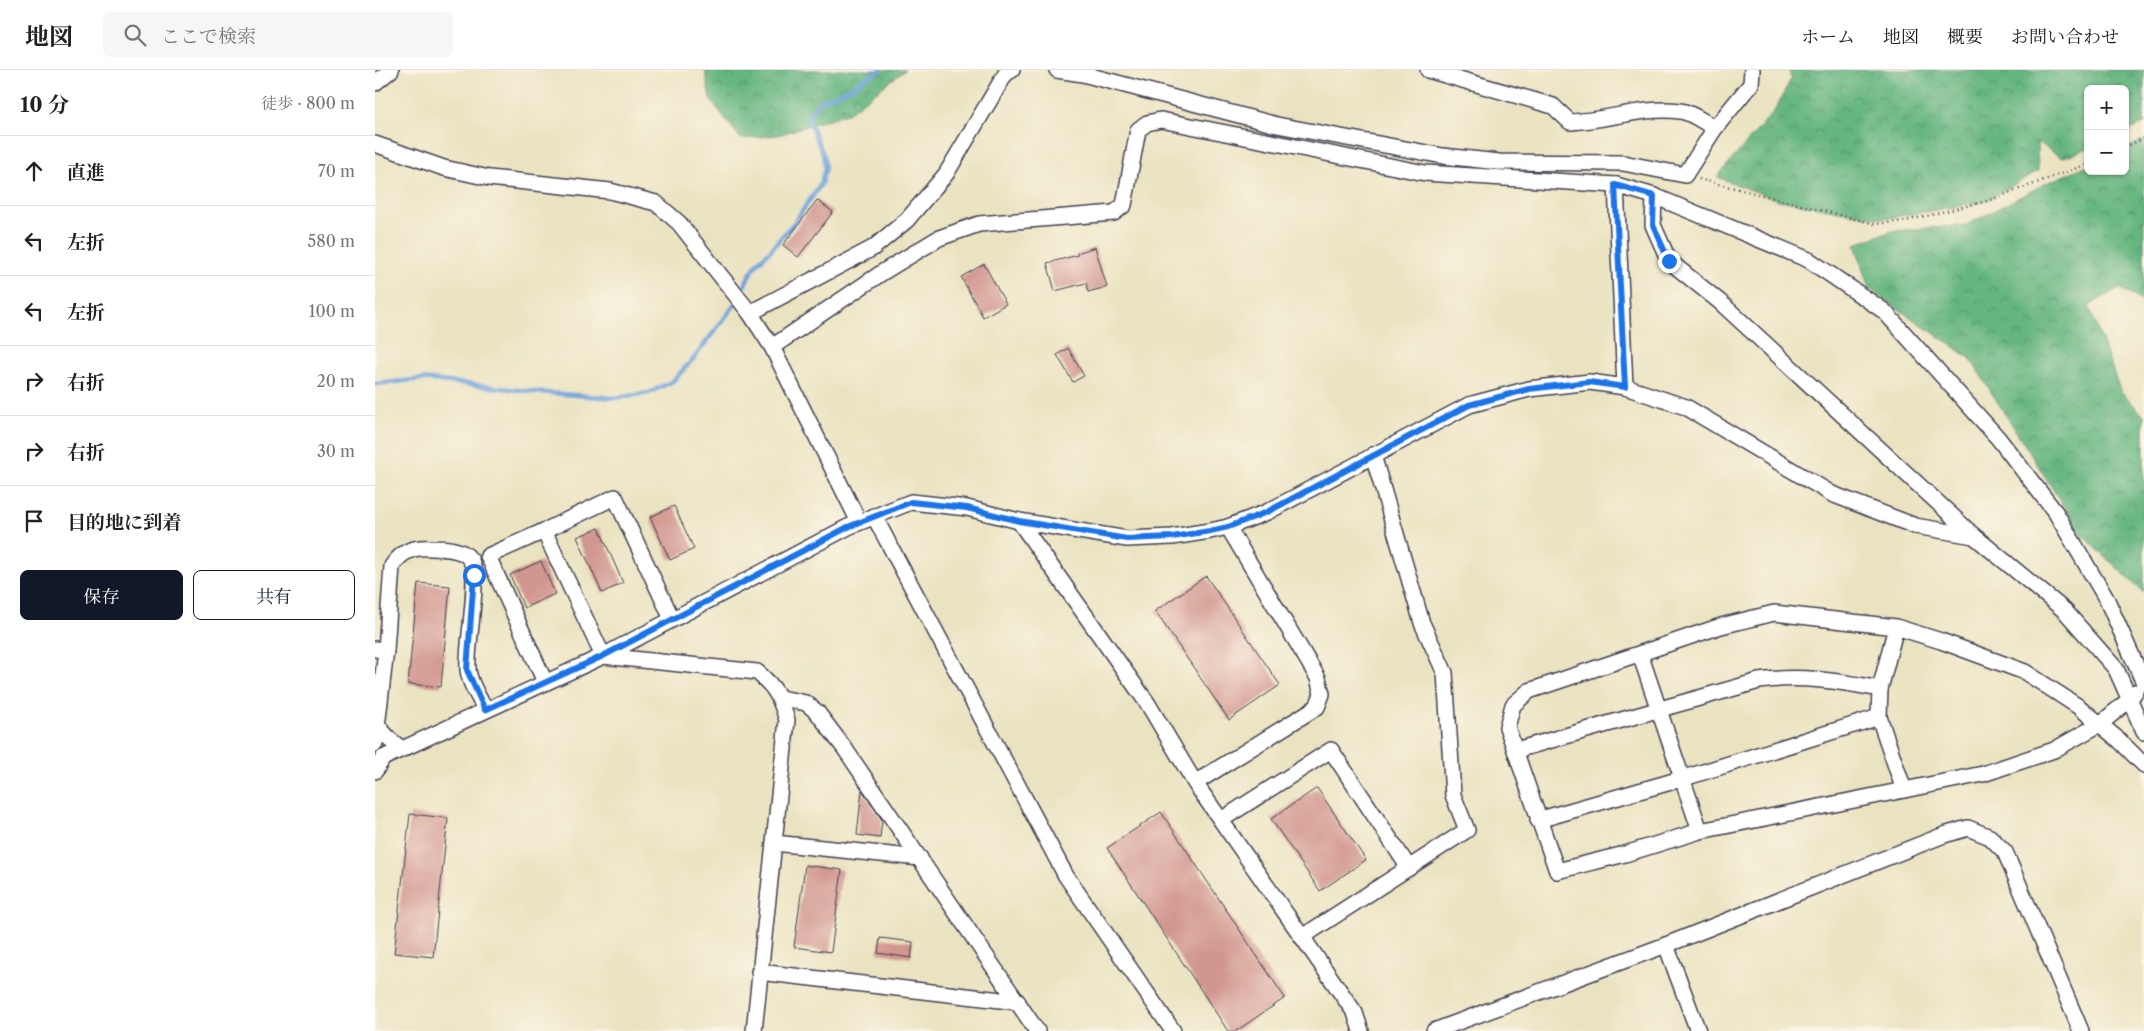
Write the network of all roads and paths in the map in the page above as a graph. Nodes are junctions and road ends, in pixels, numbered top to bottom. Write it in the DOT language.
graph roads {
  1 [pos="391,70"];
  2 [pos="1012,70"];
  3 [pos="1057,70"];
  4 [pos="1428,70"];
  5 [pos="1752,70"];
  6 [pos="375,83"];
  7 [pos="1715,128"];
  8 [pos="2144,138"];
  9 [pos="375,144"];
  10 [pos="2129,144"];
  11 [pos="2084,165"];
  12 [pos="1685,175"];
  13 [pos="1615,185"];
  14 [pos="1654,196"];
  15 [pos="751,313"];
  16 [pos="772,347"];
  17 [pos="1625,387"];
  18 [pos="1373,455"];
  19 [pos="874,516"];
  20 [pos="1019,521"];
  21 [pos="859,522"];
  22 [pos="1228,527"];
  23 [pos="544,532"];
  24 [pos="1974,536"];
  25 [pos="673,619"];
  26 [pos="1896,627"];
  27 [pos="381,650"];
  28 [pos="1640,654"];
  29 [pos="603,656"];
  30 [pos="2144,681"];
  31 [pos="545,682"];
  32 [pos="1879,689"];
  33 [pos="781,698"];
  34 [pos="2129,700"];
  35 [pos="485,710"];
  36 [pos="1659,710"];
  37 [pos="1879,717"];
  38 [pos="377,724"];
  39 [pos="2100,724"];
  40 [pos="2144,732"];
  41 [pos="375,744"];
  42 [pos="402,749"];
  43 [pos="1516,750"];
  44 [pos="2144,765"];
  45 [pos="375,771"];
  46 [pos="1681,779"];
  47 [pos="1195,783"];
  48 [pos="1903,790"];
  49 [pos="1221,820"];
  50 [pos="1538,820"];
  51 [pos="1700,831"];
  52 [pos="774,843"];
  53 [pos="920,858"];
  54 [pos="1409,868"];
  55 [pos="1302,936"];
  56 [pos="1666,945"];
  57 [pos="759,972"];
  58 [pos="1018,1002"];
  59 [pos="754,1031"];
  60 [pos="1037,1031"];
  61 [pos="1173,1031"];
  62 [pos="1361,1031"];
  63 [pos="1434,1031"];
  64 [pos="1698,1031"];
  65 [pos="2081,1031"];
  1 -- 6 [label="street"];
  2 -- 15 [label="street"];
  3 -- 12 [label="street"];
  4 -- 7 [label="street"];
  5 -- 7 [label="street"];
  7 -- 12 [label="street"];
  8 -- 10 [label="path"];
  9 -- 15 [label="street"];
  11 -- 12 [label="path"];
  13 -- 14 [label="street"];
  13 -- 16 [label="street"];
  13 -- 17 [label="street"];
  14 -- 24 [label="street"];
  14 -- 30 [label="street"];
  15 -- 16 [label="street"];
  16 -- 21 [label="street"];
  17 -- 18 [label="street"];
  17 -- 24 [label="street"];
  18 -- 22 [label="street"];
  18 -- 54 [label="street"];
  19 -- 20 [label="street"];
  19 -- 21 [label="street"];
  19 -- 61 [label="street"];
  20 -- 22 [label="street"];
  20 -- 47 [label="street"];
  21 -- 25 [label="street"];
  22 -- 47 [label="street"];
  23 -- 25 [label="street"];
  23 -- 29 [label="street"];
  23 -- 31 [label="street"];
  24 -- 34 [label="street"];
  25 -- 29 [label="street"];
  26 -- 28 [label="street"];
  26 -- 32 [label="street"];
  26 -- 39 [label="street"];
  27 -- 35 [label="street"];
  27 -- 38 [label="street"];
  28 -- 36 [label="street"];
  28 -- 43 [label="street"];
  29 -- 31 [label="street"];
  29 -- 33 [label="street"];
  30 -- 34 [label="street"];
  31 -- 35 [label="street"];
  32 -- 36 [label="street"];
  32 -- 37 [label="street"];
  33 -- 52 [label="street"];
  33 -- 53 [label="street"];
  34 -- 39 [label="street"];
  34 -- 40 [label="street"];
  35 -- 42 [label="street"];
  36 -- 43 [label="street"];
  36 -- 46 [label="street"];
  37 -- 46 [label="street"];
  37 -- 48 [label="street"];
  38 -- 41 [label="street"];
  38 -- 42 [label="street"];
  39 -- 44 [label="street"];
  39 -- 48 [label="street"];
  42 -- 45 [label="street"];
  43 -- 50 [label="street"];
  46 -- 50 [label="street"];
  46 -- 51 [label="street"];
  47 -- 49 [label="street"];
  48 -- 51 [label="street"];
  49 -- 54 [label="street"];
  49 -- 55 [label="street"];
  50 -- 51 [label="street"];
  52 -- 53 [label="street"];
  52 -- 57 [label="street"];
  53 -- 58 [label="street"];
  54 -- 55 [label="street"];
  55 -- 62 [label="street"];
  56 -- 63 [label="street"];
  56 -- 64 [label="street"];
  56 -- 65 [label="street"];
  57 -- 58 [label="street"];
  57 -- 59 [label="street"];
  58 -- 60 [label="street"];
}
